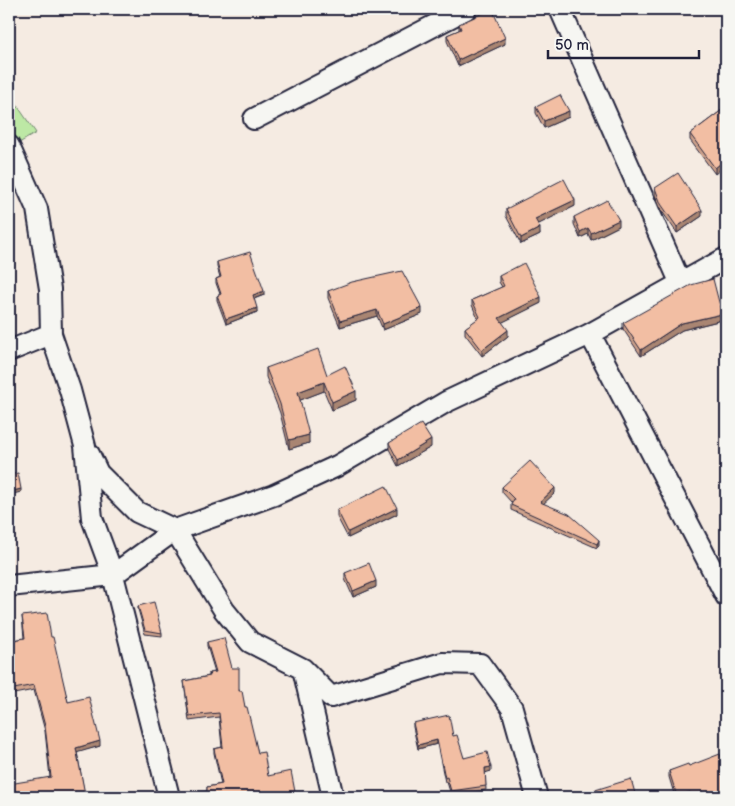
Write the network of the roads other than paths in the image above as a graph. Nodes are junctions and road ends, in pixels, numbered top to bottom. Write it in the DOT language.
graph roads {
  1 [pos="466,9"];
  2 [pos="560,9"];
  3 [pos="440,15"];
  4 [pos="254,119"];
  5 [pos="9,146"];
  6 [pos="726,258"];
  7 [pos="680,282"];
  8 [pos="51,334"];
  9 [pos="590,334"];
  10 [pos="9,351"];
  11 [pos="85,446"];
  12 [pos="175,530"];
  13 [pos="113,575"];
  14 [pos="9,586"];
  15 [pos="726,596"];
  16 [pos="303,669"];
  17 [pos="169,797"];
  18 [pos="333,797"];
  19 [pos="537,797"];
  1 -- 3 [label="street"];
  2 -- 7 [label="street"];
  3 -- 4 [label="street"];
  5 -- 8 [label="street"];
  6 -- 7 [label="street"];
  7 -- 9 [label="street"];
  8 -- 10 [label="street"];
  8 -- 11 [label="street"];
  9 -- 12 [label="street"];
  9 -- 15 [label="street"];
  11 -- 12 [label="street"];
  11 -- 13 [label="street"];
  12 -- 13 [label="street"];
  12 -- 16 [label="street"];
  13 -- 14 [label="street"];
  13 -- 17 [label="street"];
  16 -- 18 [label="street"];
  16 -- 19 [label="street"];
}
